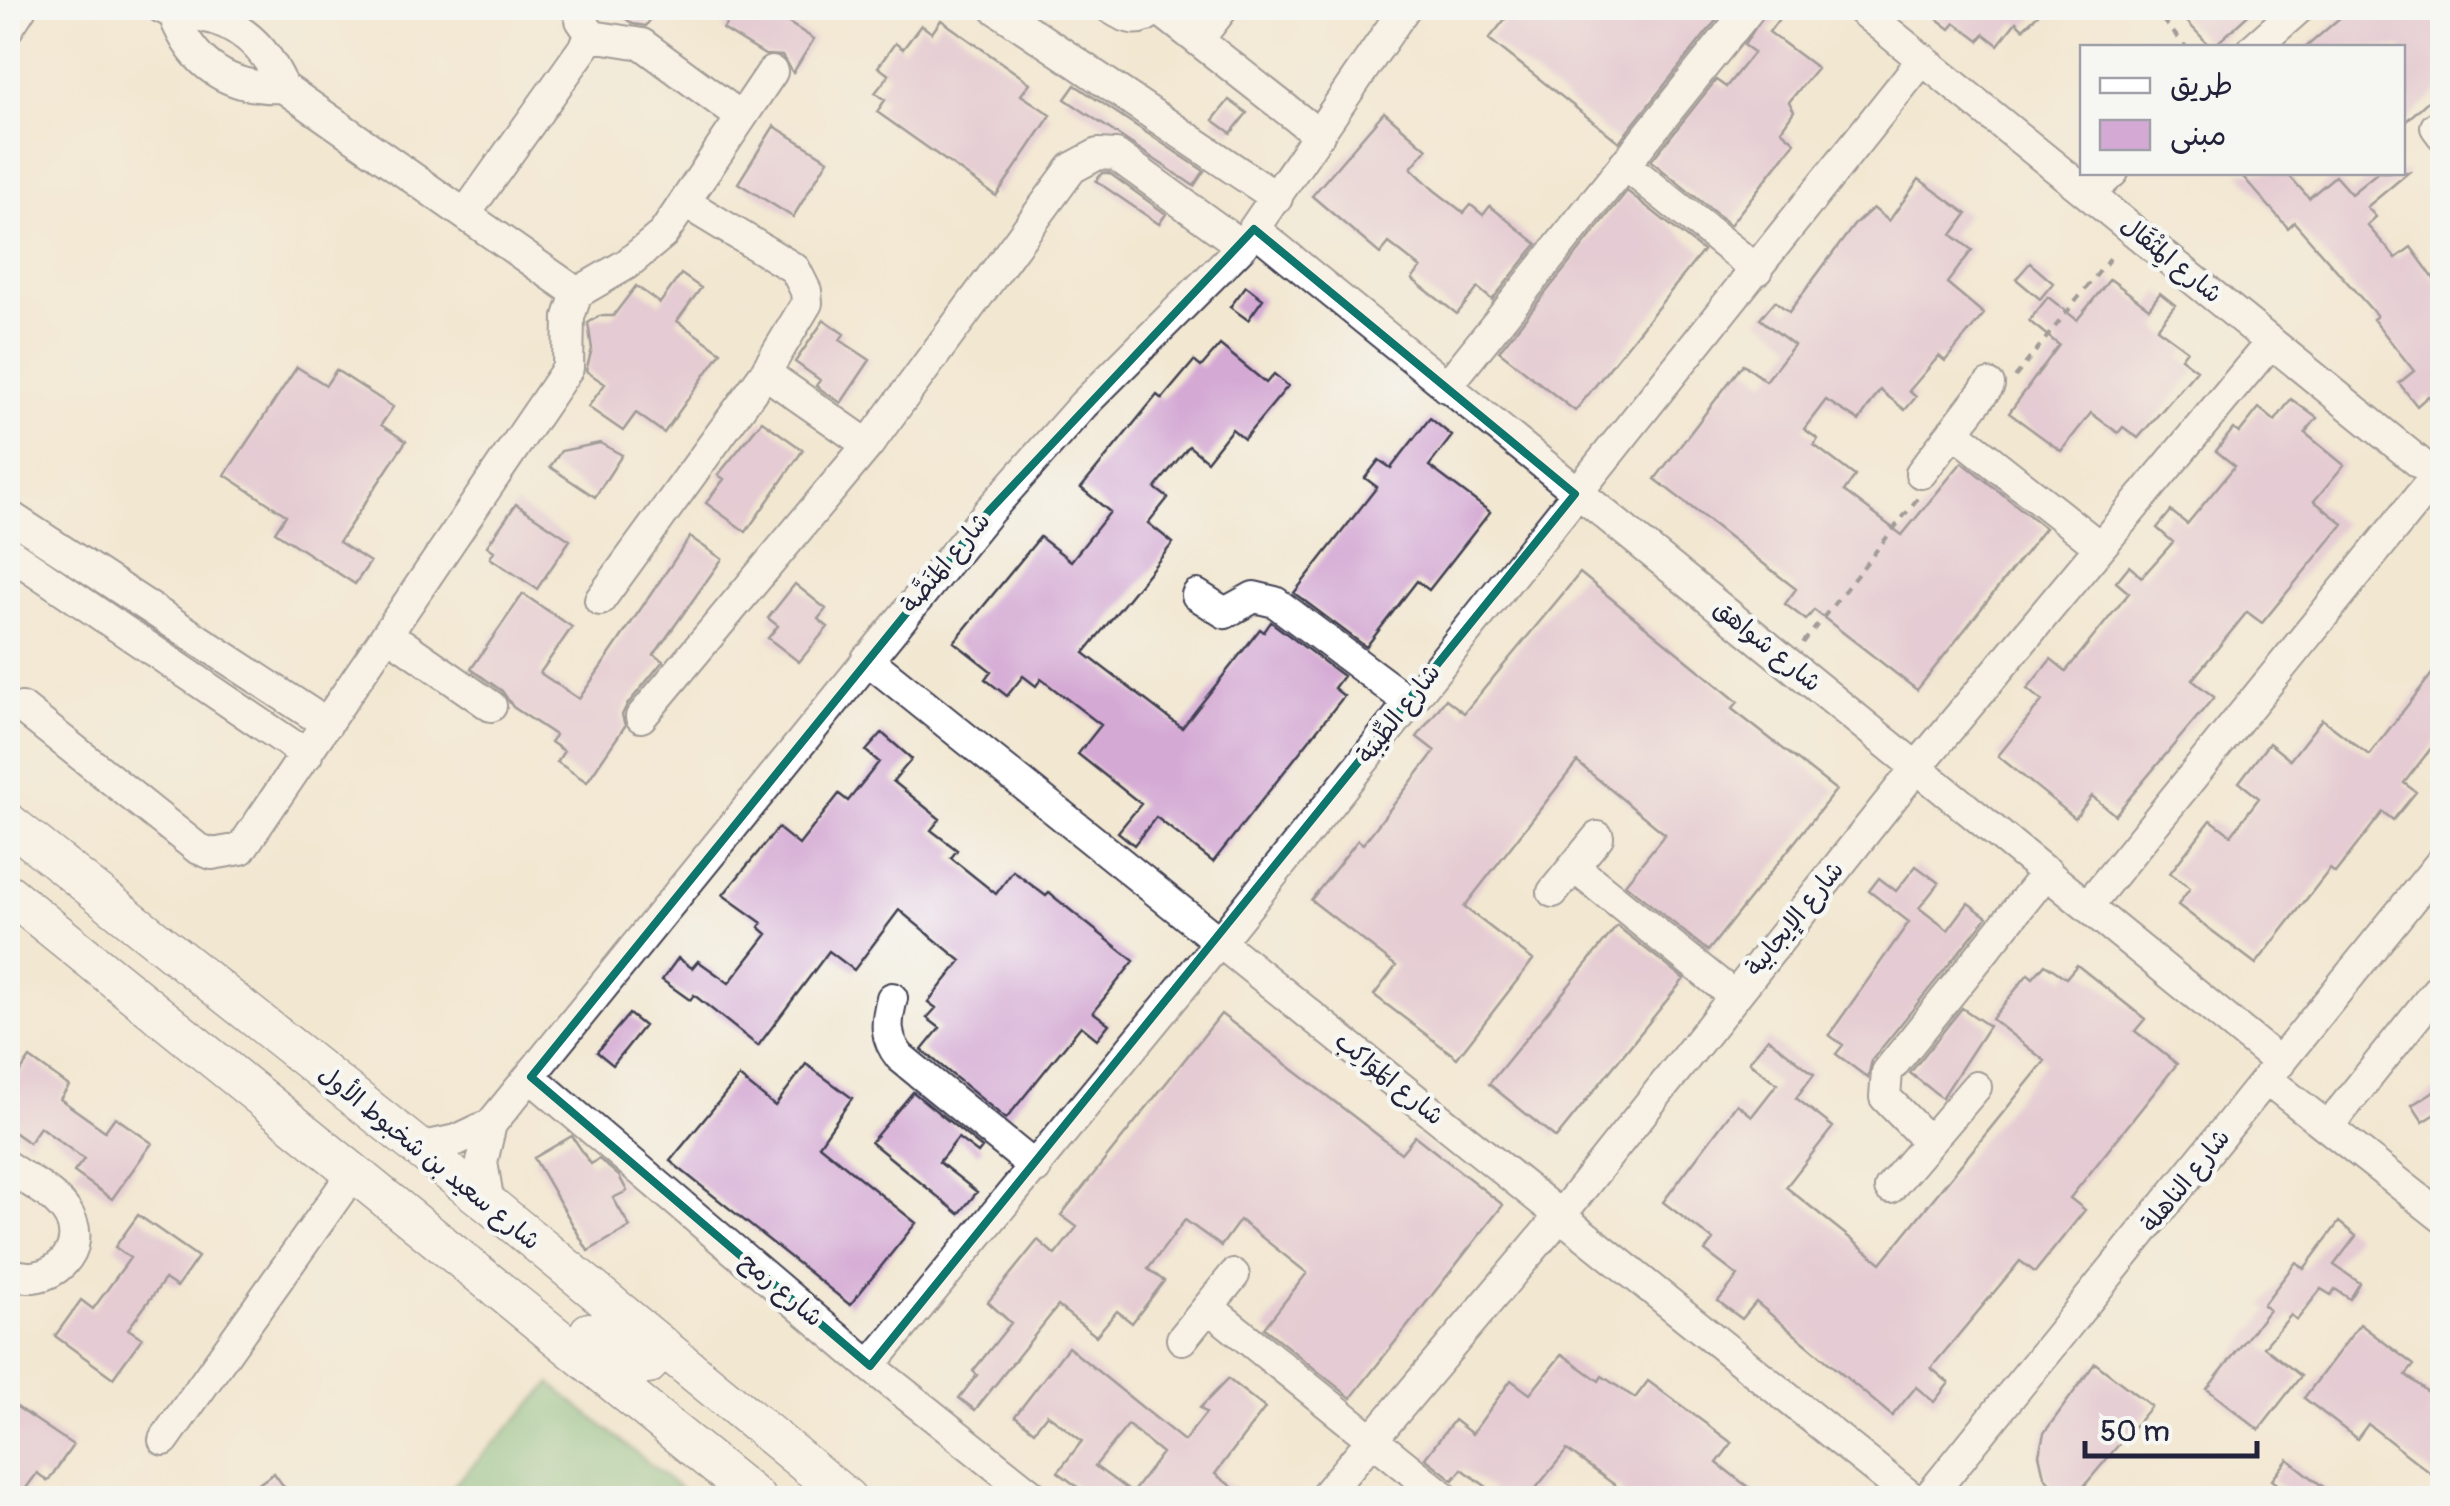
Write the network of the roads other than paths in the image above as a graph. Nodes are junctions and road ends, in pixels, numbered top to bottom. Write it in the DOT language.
graph roads {
  1 [pos="21,8"];
  2 [pos="579,8"];
  3 [pos="995,8"];
  4 [pos="1110,8"];
  5 [pos="1157,8"];
  6 [pos="1223,8"];
  7 [pos="1406,8"];
  8 [pos="1750,8"];
  9 [pos="1859,8"];
  10 [pos="2300,8"];
  11 [pos="168,12"];
  12 [pos="8,28"];
  13 [pos="592,36"];
  14 [pos="1198,40"];
  15 [pos="2257,45"];
  16 [pos="1923,59"];
  17 [pos="772,72"];
  18 [pos="283,87"];
  19 [pos="741,118"];
  20 [pos="1320,135"];
  21 [pos="1624,164"];
  22 [pos="2110,175"];
  23 [pos="2089,194"];
  24 [pos="1278,198"];
  25 [pos="686,203"];
  26 [pos="466,213"];
  27 [pos="1248,238"];
  28 [pos="1757,270"];
  29 [pos="577,293"];
  30 [pos="2271,342"];
  31 [pos="765,374"];
  32 [pos="1988,385"];
  33 [pos="1446,387"];
  34 [pos="1953,431"];
  35 [pos="868,445"];
  36 [pos="1921,474"];
  37 [pos="2439,478"];
  38 [pos="1575,494"];
  39 [pos="8,515"];
  40 [pos="2100,546"];
  41 [pos="8,552"];
  42 [pos="1197,595"];
  43 [pos="600,600"];
  44 [pos="389,635"];
  45 [pos="867,659"];
  46 [pos="1408,702"];
  47 [pos="491,706"];
  48 [pos="22,708"];
  49 [pos="642,718"];
  50 [pos="326,724"];
  51 [pos="306,755"];
  52 [pos="1916,767"];
  53 [pos="8,822"];
  54 [pos="1598,838"];
  55 [pos="8,854"];
  56 [pos="2442,861"];
  57 [pos="1574,867"];
  58 [pos="2046,872"];
  59 [pos="1553,892"];
  60 [pos="8,894"];
  61 [pos="2089,904"];
  62 [pos="143,932"];
  63 [pos="1219,942"];
  64 [pos="2442,984"];
  65 [pos="1734,996"];
  66 [pos="892,998"];
  67 [pos="2274,1071"];
  68 [pos="530,1077"];
  69 [pos="1976,1087"];
  70 [pos="491,1124"];
  71 [pos="2328,1127"];
  72 [pos="1928,1142"];
  73 [pos="419,1148"];
  74 [pos="8,1167"];
  75 [pos="1036,1168"];
  76 [pos="353,1174"];
  77 [pos="1890,1188"];
  78 [pos="489,1204"];
  79 [pos="1560,1216"];
  80 [pos="2442,1217"];
  81 [pos="458,1259"];
  82 [pos="8,1272"];
  83 [pos="1234,1275"];
  84 [pos="1208,1307"];
  85 [pos="1182,1339"];
  86 [pos="664,1347"];
  87 [pos="870,1366"];
  88 [pos="1369,1439"];
  89 [pos="164,1440"];
  90 [pos="756,1498"];
  91 [pos="847,1498"];
  92 [pos="1036,1498"];
  93 [pos="1322,1498"];
  94 [pos="1445,1498"];
  95 [pos="1912,1498"];
  96 [pos="1928,1498"];
  1 -- 12 [label="street"];
  2 -- 13 [label="street"];
  3 -- 24 [label="street"];
  4 -- 5 [label="street"];
  5 -- 14 [label="street"];
  6 -- 14 [label="street"];
  7 -- 20 [label="street, شارع المَنَصَّة"];
  8 -- 21 [label="street"];
  9 -- 16 [label="street, شارع المِثْقَال"];
  10 -- 15 [label="street"];
  11 -- 18 [label="street"];
  11 -- 18 [label="street"];
  13 -- 19 [label="street"];
  13 -- 26 [label="street"];
  14 -- 20 [label="street"];
  16 -- 23 [label="street, شارع المِثْقَال"];
  16 -- 28 [label="street, شارع الطِّيبَة"];
  17 -- 19 [label="street"];
  18 -- 26 [label="street"];
  19 -- 25 [label="street"];
  20 -- 24 [label="street, شارع المَنَصَّة"];
  21 -- 28 [label="street"];
  21 -- 33 [label="street"];
  22 -- 23 [label="street"];
  23 -- 30 [label="street, شارع المِثْقَال"];
  24 -- 27 [label="street, شارع المَنَصَّة"];
  25 -- 29 [label="street"];
  25 -- 31 [label="street"];
  26 -- 29 [label="street"];
  27 -- 33 [label="street, شارع شواهق"];
  27 -- 35 [label="street, شارع شواهق"];
  27 -- 45 [label="street, شارع المَنَصَّة"];
  28 -- 38 [label="street, شارع الطِّيبَة"];
  29 -- 44 [label="street"];
  30 -- 37 [label="street, شارع المِثْقَال"];
  30 -- 40 [label="street, شارع الإيجابية"];
  31 -- 35 [label="street"];
  31 -- 43 [label="street"];
  32 -- 34 [label="street"];
  33 -- 38 [label="street, شارع شواهق"];
  34 -- 36 [label="street"];
  34 -- 40 [label="street"];
  35 -- 49 [label="street, شارع شواهق"];
  37 -- 61 [label="street, شارع المِثْقَال"];
  38 -- 46 [label="street, شارع الطِّيبَة"];
  38 -- 52 [label="street, شارع شواهق"];
  39 -- 50 [label="street"];
  40 -- 52 [label="street, شارع الإيجابية"];
  41 -- 51 [label="street"];
  42 -- 46 [label="street"];
  44 -- 47 [label="street"];
  44 -- 50 [label="street"];
  45 -- 63 [label="street, شارع المَوَاكِب"];
  45 -- 68 [label="street, شارع المَنَصَّة"];
  46 -- 63 [label="street, شارع الطِّيبَة"];
  48 -- 51 [label="street"];
  50 -- 51 [label="street"];
  52 -- 58 [label="street, شارع شواهق"];
  52 -- 65 [label="street, شارع الإيجابية"];
  53 -- 62 [label="main road, شارع سعيد بن شخبوط الأول"];
  54 -- 57 [label="street"];
  55 -- 62 [label="main road"];
  56 -- 67 [label="street, شارع الناهلة"];
  57 -- 59 [label="street"];
  57 -- 65 [label="street"];
  58 -- 61 [label="street, شارع شواهق"];
  58 -- 72 [label="street"];
  60 -- 76 [label="main road"];
  61 -- 67 [label="street, شارع شواهق"];
  62 -- 73 [label="main road, شارع سعيد بن شخبوط الأول"];
  63 -- 75 [label="street, شارع الطِّيبَة"];
  63 -- 79 [label="street, شارع المَوَاكِب"];
  64 -- 71 [label="street"];
  65 -- 79 [label="street, شارع الإيجابية"];
  66 -- 75 [label="street"];
  67 -- 71 [label="street, شارع شواهق"];
  67 -- 96 [label="street, شارع الناهلة"];
  68 -- 70 [label="street, شارع المَنَصَّة"];
  68 -- 87 [label="street, شارع رمح"];
  69 -- 72 [label="street"];
  70 -- 73 [label="street, شارع المَنَصَّة"];
  70 -- 78 [label="street"];
  71 -- 80 [label="street, شارع شواهق"];
  72 -- 77 [label="street"];
  73 -- 78 [label="main road, شارع سعيد بن شخبوط الأول"];
  74 -- 82 [label="street"];
  75 -- 87 [label="street, شارع الطِّيبَة"];
  76 -- 81 [label="main road"];
  76 -- 89 [label="street"];
  78 -- 86 [label="main road, شارع سعيد بن شخبوط الأول"];
  79 -- 88 [label="street, شارع الإيجابية"];
  79 -- 95 [label="street, شارع المَوَاكِب"];
  81 -- 86 [label="main road"];
  81 -- 90 [label="main road"];
  83 -- 84 [label="street"];
  84 -- 85 [label="street"];
  84 -- 88 [label="street"];
  86 -- 91 [label="main road, شارع سعيد بن شخبوط الأول"];
  87 -- 92 [label="street, شارع رمح"];
  88 -- 93 [label="street, شارع الإيجابية"];
  88 -- 94 [label="street"];
}
